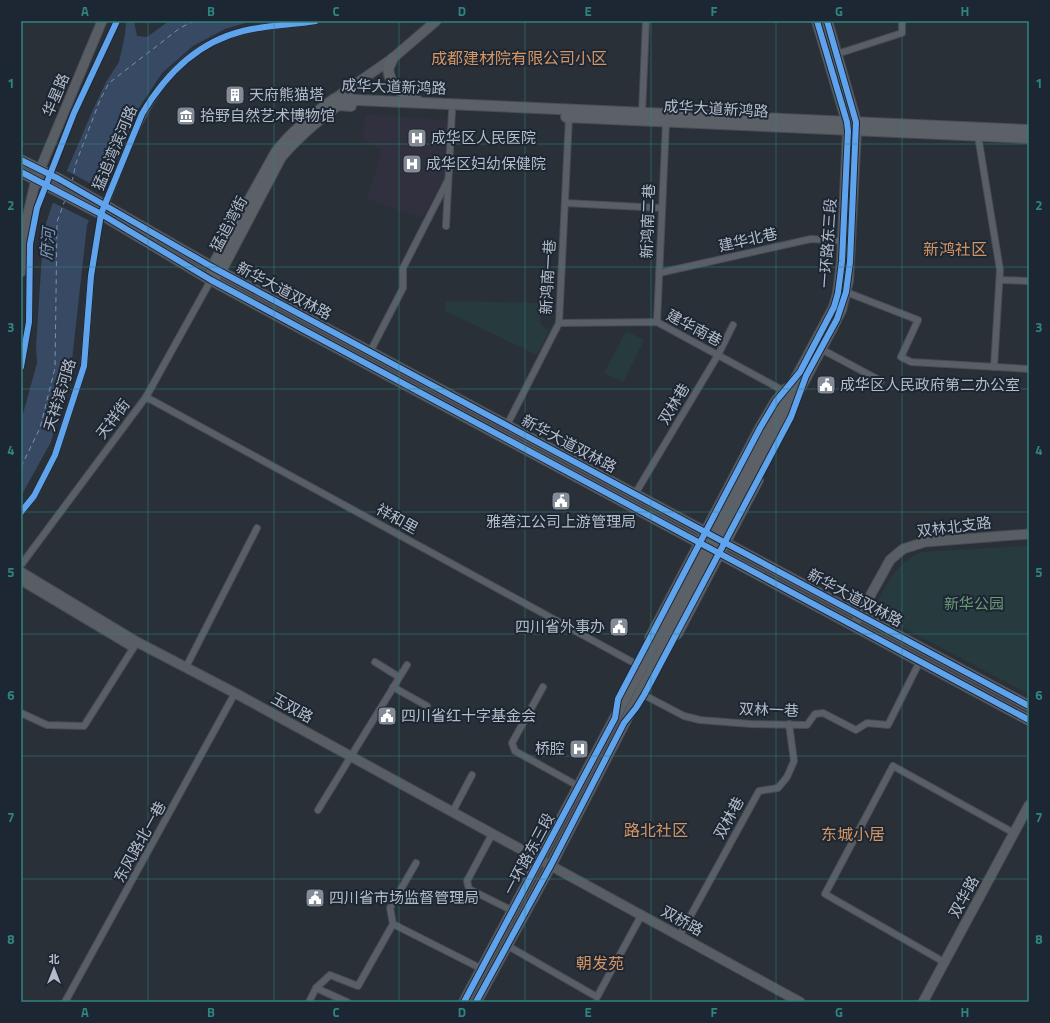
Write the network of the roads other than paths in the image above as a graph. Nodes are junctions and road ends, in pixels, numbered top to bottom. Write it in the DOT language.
graph roads {
  1 [pos="102,21"];
  2 [pos="316,21"];
  3 [pos="436,21"];
  4 [pos="646,21"];
  5 [pos="817,21"];
  6 [pos="827,21"];
  7 [pos="902,21"];
  8 [pos="837,54"];
  9 [pos="393,58"];
  10 [pos="339,101"];
  11 [pos="424,103"];
  12 [pos="452,111"];
  13 [pos="642,113"];
  14 [pos="569,117"];
  15 [pos="666,122"];
  16 [pos="852,126"];
  17 [pos="1029,130"];
  18 [pos="978,136"];
  19 [pos="1029,138"];
  20 [pos="21,160"];
  21 [pos="40,169"];
  22 [pos="21,172"];
  23 [pos="36,179"];
  24 [pos="448,180"];
  25 [pos="565,203"];
  26 [pos="100,207"];
  27 [pos="662,208"];
  28 [pos="446,226"];
  29 [pos="843,241"];
  30 [pos="216,269"];
  31 [pos="21,272"];
  32 [pos="659,273"];
  33 [pos="91,276"];
  34 [pos="211,280"];
  35 [pos="1000,280"];
  36 [pos="1029,282"];
  37 [pos="846,292"];
  38 [pos="657,322"];
  39 [pos="559,323"];
  40 [pos="733,325"];
  41 [pos="821,349"];
  42 [pos="370,352"];
  43 [pos="718,355"];
  44 [pos="994,367"];
  45 [pos="1029,369"];
  46 [pos="803,374"];
  47 [pos="881,381"];
  48 [pos="784,391"];
  49 [pos="146,397"];
  50 [pos="507,425"];
  51 [pos="635,494"];
  52 [pos="21,512"];
  53 [pos="257,528"];
  54 [pos="705,532"];
  55 [pos="1029,534"];
  56 [pos="699,542"];
  57 [pos="725,543"];
  58 [pos="719,553"];
  59 [pos="21,565"];
  60 [pos="21,572"];
  61 [pos="21,580"];
  62 [pos="859,615"];
  63 [pos="854,625"];
  64 [pos="134,647"];
  65 [pos="920,661"];
  66 [pos="375,662"];
  67 [pos="636,664"];
  68 [pos="407,665"];
  69 [pos="186,667"];
  70 [pos="399,677"];
  71 [pos="393,687"];
  72 [pos="542,687"];
  73 [pos="234,695"];
  74 [pos="644,695"];
  75 [pos="427,706"];
  76 [pos="1029,706"];
  77 [pos="21,713"];
  78 [pos="619,720"];
  79 [pos="1029,720"];
  80 [pos="789,724"];
  81 [pos="349,758"];
  82 [pos="472,775"];
  83 [pos="580,787"];
  84 [pos="1029,805"];
  85 [pos="318,810"];
  86 [pos="452,812"];
  87 [pos="1014,833"];
  88 [pos="490,838"];
  89 [pos="540,862"];
  90 [pos="416,863"];
  91 [pos="550,867"];
  92 [pos="513,912"];
  93 [pos="640,917"];
  94 [pos="393,924"];
  95 [pos="680,935"];
  96 [pos="508,946"];
  97 [pos="944,962"];
  98 [pos="482,969"];
  99 [pos="316,988"];
  100 [pos="65,1002"];
  101 [pos="309,1002"];
  102 [pos="347,1002"];
  103 [pos="464,1002"];
  104 [pos="476,1002"];
  105 [pos="789,1002"];
  106 [pos="800,1002"];
  107 [pos="923,1002"];
  1 -- 21 [label="main road, 华星路"];
  2 -- 26 [label="street, 猛追湾滨河路"];
  3 -- 9 [label="main road, 猛追湾街"];
  4 -- 13 [label="street"];
  5 -- 16 [label="main road"];
  6 -- 8 [label="main road"];
  7 -- 8 [label="street"];
  8 -- 16 [label="main road"];
  9 -- 10 [label="main road, 猛追湾街"];
  9 -- 11 [label="main road"];
  10 -- 11 [label="main road, 成华大道新鸿路"];
  10 -- 12 [label="main road, 成华大道新鸿路"];
  10 -- 30 [label="main road, 猛追湾街"];
  11 -- 13 [label="main road, 成华大道新鸿路"];
  12 -- 14 [label="main road, 成华大道新鸿路"];
  12 -- 24 [label="street"];
  13 -- 16 [label="main road, 成华大道新鸿路"];
  14 -- 15 [label="main road, 成华大道新鸿路"];
  14 -- 25 [label="street, 新鸿南一巷"];
  15 -- 16 [label="main road, 成华大道新鸿路"];
  15 -- 27 [label="street, 新鸿南二巷"];
  16 -- 17 [label="main road, 成华大道新鸿路"];
  16 -- 18 [label="main road, 成华大道新鸿路"];
  16 -- 29 [label="main road, 一环路东三段"];
  16 -- 37 [label="main road, 一环路东三段"];
  18 -- 19 [label="main road, 成华大道新鸿路"];
  18 -- 35 [label="street"];
  20 -- 21 [label="main road"];
  21 -- 23 [label="main road, 华星路"];
  21 -- 26 [label="main road"];
  22 -- 23 [label="main road"];
  23 -- 26 [label="main road"];
  23 -- 31 [label="main road, 华星路"];
  24 -- 28 [label="street"];
  24 -- 42 [label="street"];
  25 -- 27 [label="street"];
  25 -- 39 [label="street, 新鸿南一巷"];
  26 -- 30 [label="main road, 新华大道双林路"];
  26 -- 34 [label="main road, 新华大道双林路"];
  27 -- 32 [label="street, 新鸿南二巷"];
  29 -- 32 [label="street, 建华北巷"];
  29 -- 46 [label="main road, 一环路东三段"];
  30 -- 34 [label="main road, 猛追湾街"];
  30 -- 42 [label="main road, 新华大道双林路"];
  32 -- 38 [label="street, 新鸿南二巷"];
  33 -- 52 [label="street, 天祥滨河路"];
  34 -- 49 [label="street, 天祥街"];
  34 -- 56 [label="main road, 新华大道双林路"];
  35 -- 36 [label="street"];
  35 -- 44 [label="street"];
  37 -- 41 [label="main road, 一环路东三段"];
  37 -- 44 [label="street"];
  38 -- 39 [label="street, 建华南巷"];
  38 -- 43 [label="street, 建华南巷"];
  39 -- 50 [label="street, 新鸿南一巷"];
  40 -- 43 [label="street, 双林巷"];
  41 -- 46 [label="main road, 一环路东三段"];
  41 -- 47 [label="street"];
  42 -- 50 [label="main road, 新华大道双林路"];
  43 -- 48 [label="street, 建华南巷"];
  43 -- 51 [label="street, 双林巷"];
  44 -- 45 [label="street"];
  46 -- 48 [label="main road"];
  46 -- 57 [label="main road"];
  46 -- 78 [label="main road, bridge"];
  48 -- 54 [label="main road"];
  49 -- 59 [label="street, 天祥街"];
  49 -- 67 [label="street, 祥和里"];
  50 -- 51 [label="main road, 新华大道双林路"];
  51 -- 54 [label="main road, 新华大道双林路"];
  53 -- 69 [label="street"];
  54 -- 56 [label="main road"];
  54 -- 57 [label="main road, 新华大道双林路"];
  55 -- 62 [label="main road, 双林北支路"];
  56 -- 58 [label="main road, 新华大道双林路"];
  56 -- 67 [label="main road"];
  57 -- 58 [label="main road"];
  57 -- 62 [label="main road, 新华大道双林路"];
  58 -- 63 [label="main road, 新华大道双林路"];
  58 -- 74 [label="main road"];
  60 -- 69 [label="main road, 玉双路"];
  61 -- 64 [label="main road, 玉双路"];
  62 -- 63 [label="main road, 双林北支路"];
  62 -- 76 [label="main road, 新华大道双林路"];
  63 -- 65 [label="main road, 新华大道双林路"];
  64 -- 73 [label="main road, 玉双路"];
  64 -- 77 [label="street"];
  65 -- 79 [label="main road, 新华大道双林路"];
  65 -- 80 [label="street, 双林一巷"];
  66 -- 70 [label="street"];
  67 -- 78 [label="main road"];
  68 -- 70 [label="street"];
  69 -- 73 [label="main road, 玉双路"];
  70 -- 71 [label="street"];
  71 -- 75 [label="street"];
  71 -- 81 [label="street"];
  72 -- 83 [label="street"];
  73 -- 81 [label="main road, 玉双路"];
  73 -- 100 [label="street, 东风路北一巷"];
  74 -- 78 [label="main road"];
  74 -- 80 [label="street, 双林一巷"];
  78 -- 83 [label="main road, 一环路东三段"];
  78 -- 91 [label="main road, 一环路东三段"];
  80 -- 95 [label="street, 双林巷"];
  81 -- 85 [label="street"];
  81 -- 86 [label="main road, 玉双路"];
  81 -- 88 [label="main road, 玉双路"];
  82 -- 86 [label="street"];
  83 -- 89 [label="main road, 一环路东三段"];
  84 -- 87 [label="main road, 双华路"];
  86 -- 89 [label="main road, 玉双路"];
  87 -- 97 [label="main road, 双华路"];
  87 -- 97 [label="street"];
  88 -- 89 [label="main road, 玉双路"];
  88 -- 92 [label="street"];
  89 -- 91 [label="main road, 玉双路"];
  89 -- 92 [label="main road, 一环路东三段"];
  90 -- 94 [label="street"];
  91 -- 93 [label="main road, 双桥路"];
  91 -- 96 [label="main road, 一环路东三段"];
  92 -- 98 [label="main road, 一环路东三段"];
  93 -- 95 [label="main road, 双桥路"];
  93 -- 96 [label="street"];
  93 -- 105 [label="main road, 双桥路"];
  94 -- 98 [label="street"];
  94 -- 99 [label="street"];
  95 -- 106 [label="main road, 双桥路"];
  96 -- 104 [label="main road, 一环路东三段"];
  97 -- 107 [label="main road, 双华路"];
  98 -- 103 [label="main road, 一环路东三段"];
  99 -- 101 [label="street"];
  99 -- 102 [label="street"];
}
